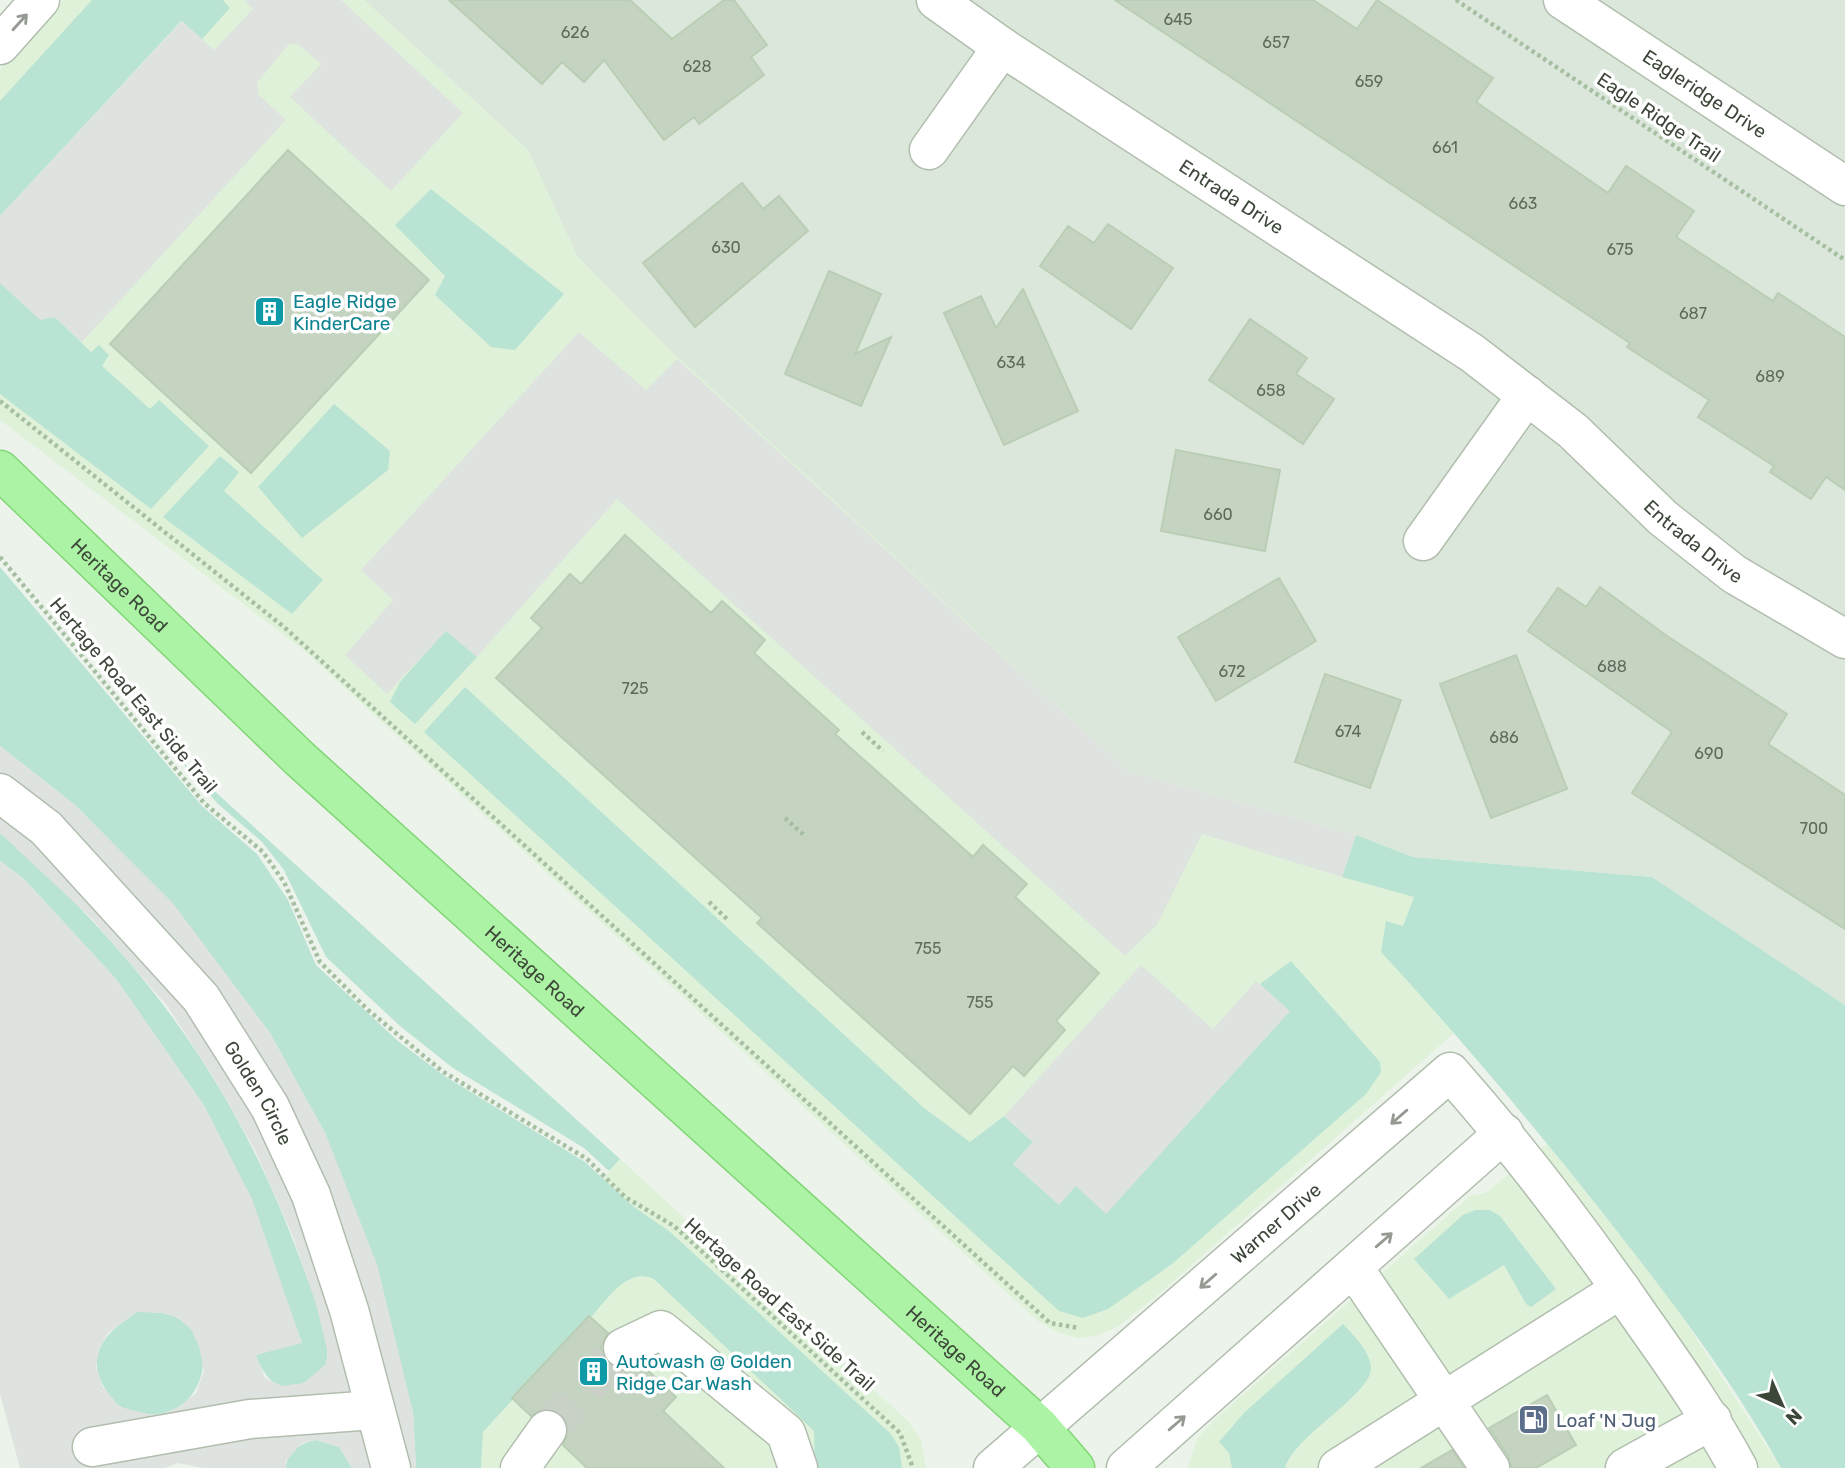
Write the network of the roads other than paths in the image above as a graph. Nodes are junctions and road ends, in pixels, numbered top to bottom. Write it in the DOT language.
graph roads {
  1 [pos="40,0"];
  2 [pos="936,0"];
  3 [pos="1563,0"];
  4 [pos="0,45"];
  5 [pos="1002,47"];
  6 [pos="929,150"];
  7 [pos="1845,187"];
  8 [pos="1527,395"];
  9 [pos="0,470"];
  10 [pos="1423,541"];
  11 [pos="1845,638"];
  12 [pos="0,793"];
  13 [pos="1504,1133"];
  14 [pos="1353,1267"];
  15 [pos="1621,1289"];
  16 [pos="623,1348"];
  17 [pos="1446,1402"];
  18 [pos="374,1410"];
  19 [pos="1712,1420"];
  20 [pos="1038,1426"];
  21 [pos="547,1430"];
  22 [pos="92,1447"];
  23 [pos="1632,1466"];
  24 [pos="391,1468"];
  25 [pos="520,1468"];
  26 [pos="798,1468"];
  27 [pos="993,1468"];
  28 [pos="1075,1468"];
  29 [pos="1126,1468"];
  30 [pos="1339,1468"];
  31 [pos="1490,1468"];
  32 [pos="1738,1468"];
  4 -- 1 [label="street, one-way"];
  2 -- 5 [label="street, Entrada Drive"];
  3 -- 7 [label="street, Eagleridge Drive"];
  5 -- 6 [label="street"];
  5 -- 8 [label="street, Entrada Drive"];
  8 -- 10 [label="street"];
  8 -- 11 [label="street, Entrada Drive"];
  9 -- 20 [label="main road, Heritage Road"];
  12 -- 18 [label="street, Golden Circle"];
  14 -- 13 [label="street, one-way"];
  13 -- 15 [label="street, Warner Drive"];
  13 -- 20 [label="street, Warner Drive, one-way"];
  14 -- 17 [label="street"];
  29 -- 14 [label="street, one-way"];
  15 -- 17 [label="street"];
  15 -- 19 [label="street, Warner Drive"];
  16 -- 26 [label="street"];
  17 -- 30 [label="street"];
  17 -- 31 [label="street"];
  18 -- 22 [label="street"];
  18 -- 24 [label="street, Golden Circle"];
  19 -- 23 [label="street"];
  19 -- 32 [label="street, Warner Drive"];
  20 -- 27 [label="street, Warner Drive"];
  20 -- 28 [label="main road, Heritage Road"];
  21 -- 25 [label="street"];
}
